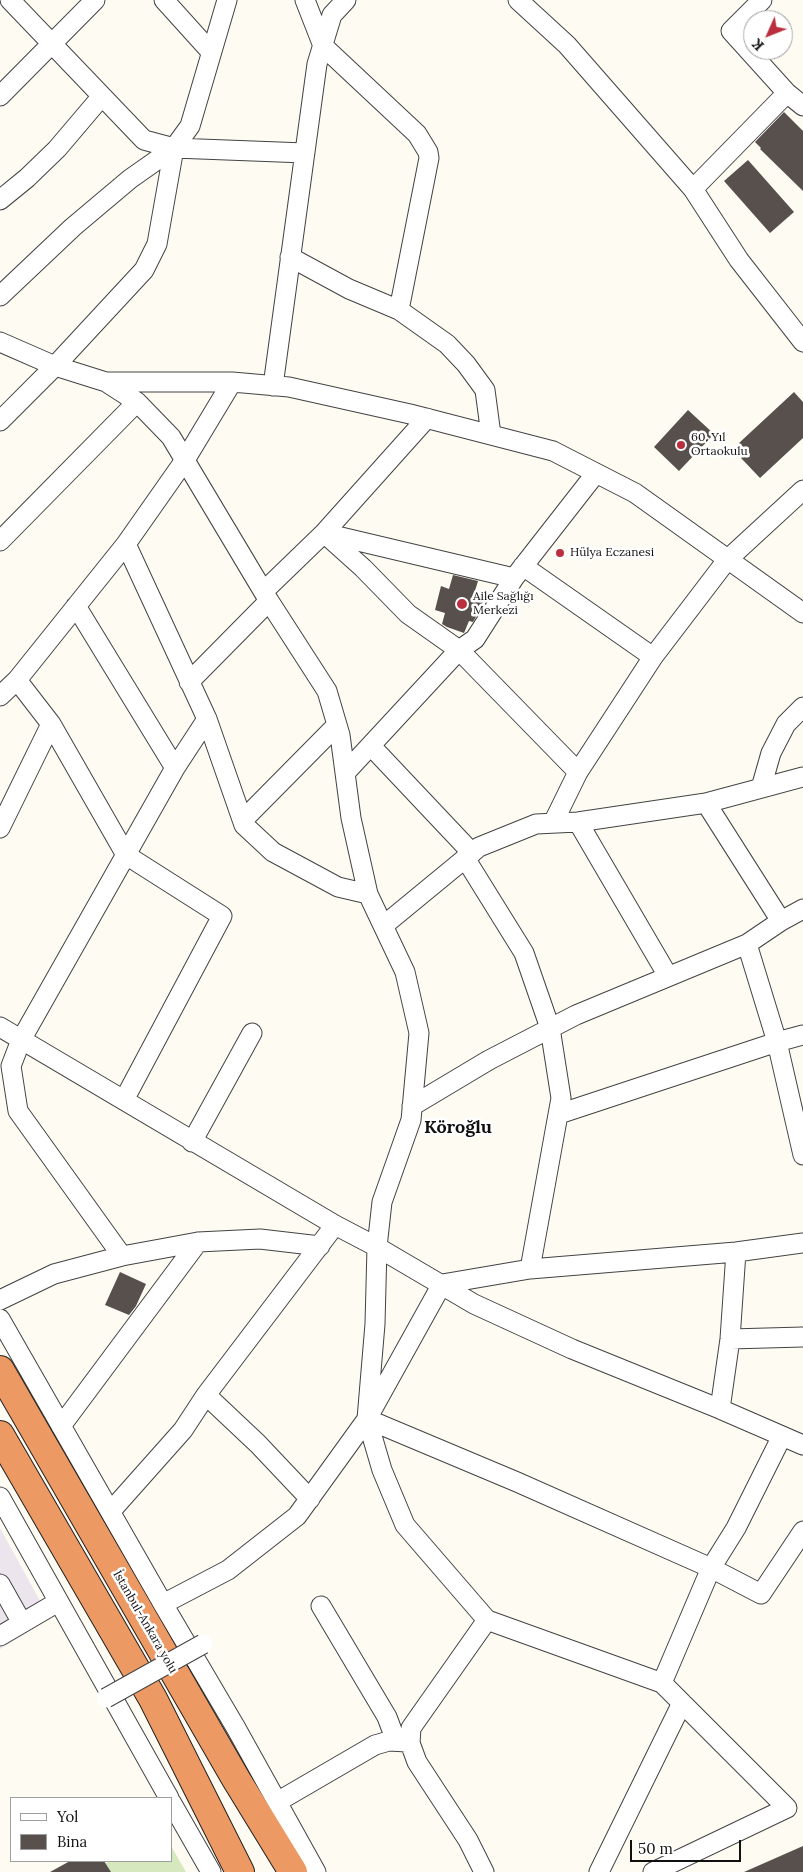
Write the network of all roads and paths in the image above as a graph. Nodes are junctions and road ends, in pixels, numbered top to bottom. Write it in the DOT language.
graph roads {
  1 [pos="10,0"];
  2 [pos="95,0"];
  3 [pos="164,0"];
  4 [pos="227,0"];
  5 [pos="305,0"];
  6 [pos="346,0"];
  7 [pos="518,0"];
  8 [pos="762,0"];
  9 [pos="52,43"];
  10 [pos="323,46"];
  11 [pos="211,52"];
  12 [pos="787,93"];
  13 [pos="0,96"];
  14 [pos="102,96"];
  15 [pos="803,106"];
  16 [pos="174,148"];
  17 [pos="305,153"];
  18 [pos="693,189"];
  19 [pos="0,200"];
  20 [pos="290,257"];
  21 [pos="0,296"];
  22 [pos="399,310"];
  23 [pos="0,342"];
  24 [pos="803,342"];
  25 [pos="55,366"];
  26 [pos="106,382"];
  27 [pos="232,382"];
  28 [pos="273,386"];
  29 [pos="137,402"];
  30 [pos="427,418"];
  31 [pos="0,421"];
  32 [pos="491,435"];
  33 [pos="185,460"];
  34 [pos="596,473"];
  35 [pos="803,490"];
  36 [pos="324,533"];
  37 [pos="0,541"];
  38 [pos="126,544"];
  39 [pos="727,560"];
  40 [pos="518,572"];
  41 [pos="267,596"];
  42 [pos="76,606"];
  43 [pos="803,613"];
  44 [pos="459,650"];
  45 [pos="653,657"];
  46 [pos="17,680"];
  47 [pos="189,682"];
  48 [pos="0,696"];
  49 [pos="803,707"];
  50 [pos="207,719"];
  51 [pos="51,724"];
  52 [pos="337,725"];
  53 [pos="371,746"];
  54 [pos="175,768"];
  55 [pos="578,772"];
  56 [pos="345,773"];
  57 [pos="803,777"];
  58 [pos="761,788"];
  59 [pos="706,803"];
  60 [pos="243,820"];
  61 [pos="578,822"];
  62 [pos="553,823"];
  63 [pos="0,828"];
  64 [pos="126,855"];
  65 [pos="468,855"];
  66 [pos="368,894"];
  67 [pos="803,909"];
  68 [pos="781,921"];
  69 [pos="383,926"];
  70 [pos="747,944"];
  71 [pos="668,976"];
  72 [pos="0,1027"];
  73 [pos="550,1028"];
  74 [pos="252,1033"];
  75 [pos="803,1035"];
  76 [pos="20,1040"];
  77 [pos="777,1042"];
  78 [pos="124,1100"];
  79 [pos="412,1106"];
  80 [pos="559,1114"];
  81 [pos="192,1142"];
  82 [pos="803,1155"];
  83 [pos="334,1224"];
  84 [pos="198,1242"];
  85 [pos="803,1244"];
  86 [pos="320,1246"];
  87 [pos="377,1247"];
  88 [pos="736,1252"];
  89 [pos="122,1256"];
  90 [pos="530,1269"];
  91 [pos="442,1284"];
  92 [pos="0,1300"];
  93 [pos="0,1318"];
  94 [pos="803,1337"];
  95 [pos="730,1340"];
  96 [pos="0,1370"];
  97 [pos="206,1395"];
  98 [pos="720,1409"];
  99 [pos="367,1419"];
  100 [pos="61,1426"];
  101 [pos="0,1435"];
  102 [pos="782,1436"];
  103 [pos="803,1446"];
  104 [pos="0,1497"];
  105 [pos="310,1499"];
  106 [pos="111,1511"];
  107 [pos="803,1530"];
  108 [pos="711,1568"];
  109 [pos="0,1584"];
  110 [pos="58,1602"];
  111 [pos="162,1604"];
  112 [pos="321,1606"];
  113 [pos="487,1620"];
  114 [pos="22,1623"];
  115 [pos="0,1636"];
  116 [pos="203,1644"];
  117 [pos="662,1683"];
  118 [pos="106,1698"];
  119 [pos="682,1703"];
  120 [pos="403,1742"];
  121 [pos="168,1797"];
  122 [pos="277,1802"];
  123 [pos="172,1804"];
  124 [pos="795,1804"];
  125 [pos="211,1872"];
  126 [pos="240,1872"];
  127 [pos="294,1872"];
  128 [pos="316,1872"];
  129 [pos="484,1872"];
  130 [pos="599,1872"];
  131 [pos="653,1872"];
  1 -- 9 [label="street"];
  2 -- 9 [label="street"];
  3 -- 11 [label="street"];
  4 -- 11 [label="street"];
  5 -- 10 [label="street"];
  6 -- 10 [label="street"];
  7 -- 18 [label="street"];
  8 -- 12 [label="street"];
  9 -- 13 [label="street"];
  9 -- 14 [label="street"];
  10 -- 17 [label="street"];
  10 -- 22 [label="street"];
  11 -- 16 [label="street"];
  12 -- 15 [label="street"];
  12 -- 18 [label="street"];
  14 -- 16 [label="street"];
  14 -- 19 [label="street"];
  16 -- 17 [label="street"];
  16 -- 21 [label="street"];
  16 -- 25 [label="street"];
  17 -- 20 [label="street"];
  18 -- 24 [label="street"];
  20 -- 22 [label="street"];
  20 -- 28 [label="street"];
  22 -- 32 [label="street"];
  23 -- 25 [label="street"];
  25 -- 26 [label="street"];
  25 -- 31 [label="street"];
  26 -- 27 [label="street"];
  26 -- 29 [label="street"];
  27 -- 28 [label="street"];
  27 -- 33 [label="street"];
  28 -- 30 [label="street"];
  29 -- 33 [label="street"];
  29 -- 37 [label="street"];
  30 -- 32 [label="street"];
  30 -- 36 [label="street"];
  32 -- 34 [label="street"];
  33 -- 38 [label="street"];
  33 -- 41 [label="street"];
  34 -- 39 [label="street"];
  34 -- 40 [label="street"];
  35 -- 39 [label="street"];
  36 -- 40 [label="street"];
  36 -- 41 [label="street"];
  36 -- 44 [label="street"];
  38 -- 42 [label="street"];
  38 -- 47 [label="street"];
  39 -- 43 [label="street"];
  39 -- 45 [label="street"];
  40 -- 44 [label="street"];
  40 -- 45 [label="street"];
  41 -- 47 [label="street"];
  41 -- 52 [label="street"];
  42 -- 46 [label="street"];
  42 -- 54 [label="street"];
  44 -- 53 [label="street"];
  44 -- 55 [label="street"];
  45 -- 55 [label="street"];
  46 -- 48 [label="street"];
  46 -- 51 [label="street"];
  47 -- 50 [label="street"];
  49 -- 58 [label="street"];
  50 -- 54 [label="street"];
  50 -- 60 [label="street"];
  51 -- 63 [label="street"];
  51 -- 64 [label="street"];
  52 -- 56 [label="street"];
  52 -- 60 [label="street"];
  53 -- 56 [label="street"];
  53 -- 65 [label="street"];
  54 -- 64 [label="street"];
  55 -- 62 [label="street"];
  56 -- 66 [label="street"];
  57 -- 58 [label="street"];
  58 -- 59 [label="street"];
  59 -- 61 [label="street"];
  59 -- 68 [label="street"];
  60 -- 66 [label="street"];
  61 -- 62 [label="street"];
  61 -- 71 [label="street"];
  62 -- 65 [label="street"];
  64 -- 76 [label="street"];
  64 -- 78 [label="street"];
  65 -- 69 [label="street"];
  65 -- 73 [label="street"];
  66 -- 69 [label="street"];
  67 -- 68 [label="street"];
  68 -- 70 [label="street"];
  69 -- 79 [label="street"];
  70 -- 71 [label="street"];
  70 -- 77 [label="street"];
  71 -- 73 [label="street"];
  72 -- 76 [label="street"];
  73 -- 79 [label="street"];
  73 -- 80 [label="street"];
  74 -- 81 [label="street"];
  75 -- 77 [label="street"];
  76 -- 78 [label="street"];
  76 -- 89 [label="street"];
  77 -- 80 [label="street"];
  77 -- 82 [label="street"];
  78 -- 81 [label="street"];
  79 -- 87 [label="street"];
  80 -- 90 [label="street"];
  81 -- 83 [label="street"];
  83 -- 86 [label="street"];
  83 -- 87 [label="street"];
  84 -- 86 [label="street"];
  84 -- 89 [label="street"];
  84 -- 100 [label="street"];
  85 -- 88 [label="street"];
  86 -- 97 [label="street"];
  87 -- 91 [label="street"];
  87 -- 99 [label="street"];
  88 -- 90 [label="street"];
  88 -- 95 [label="street"];
  89 -- 92 [label="street"];
  90 -- 91 [label="street"];
  91 -- 98 [label="street"];
  91 -- 99 [label="street"];
  93 -- 100 [label="street"];
  94 -- 95 [label="street"];
  95 -- 98 [label="street"];
  96 -- 127 [label="highway, İstanbul-Ankara yolu"];
  97 -- 105 [label="street"];
  97 -- 106 [label="street"];
  98 -- 102 [label="street"];
  99 -- 105 [label="street"];
  99 -- 108 [label="street"];
  99 -- 113 [label="street"];
  100 -- 106 [label="street"];
  101 -- 126 [label="highway"];
  102 -- 103 [label="street"];
  102 -- 108 [label="street"];
  104 -- 110 [label="street"];
  105 -- 111 [label="street"];
  106 -- 111 [label="street"];
  107 -- 108 [label="street"];
  108 -- 117 [label="street"];
  109 -- 114 [label="street"];
  110 -- 114 [label="street"];
  110 -- 121 [label="street"];
  111 -- 122 [label="street"];
  112 -- 120 [label="street"];
  113 -- 117 [label="street"];
  113 -- 120 [label="street"];
  114 -- 115 [label="street"];
  116 -- 118 [label="street, bridge"];
  117 -- 119 [label="street"];
  119 -- 124 [label="street"];
  119 -- 130 [label="street"];
  120 -- 122 [label="street"];
  120 -- 129 [label="street"];
  122 -- 128 [label="street"];
  123 -- 125 [label="street"];
  124 -- 131 [label="street"];
}
